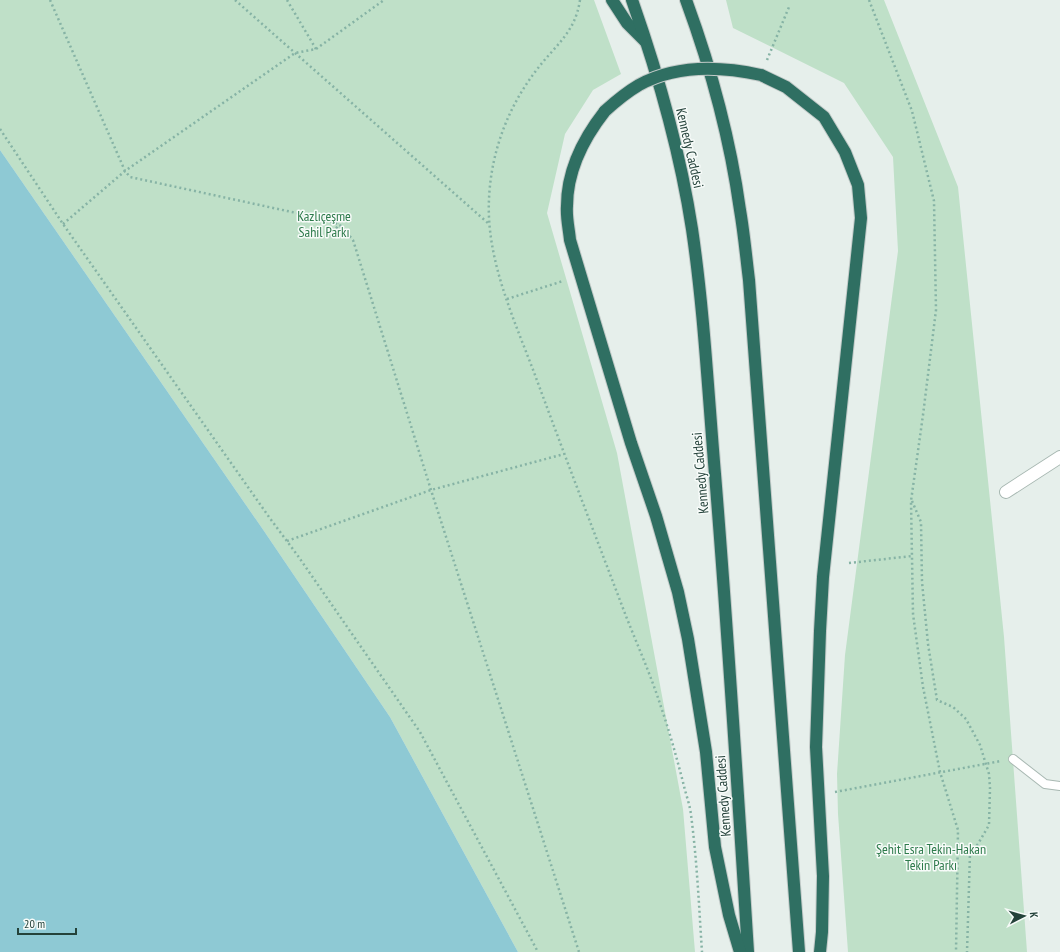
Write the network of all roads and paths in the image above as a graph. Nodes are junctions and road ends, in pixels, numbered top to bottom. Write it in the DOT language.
graph roads {
  1 [pos="50,0"];
  2 [pos="235,0"];
  3 [pos="287,0"];
  4 [pos="384,0"];
  5 [pos="580,0"];
  6 [pos="612,0"];
  7 [pos="632,0"];
  8 [pos="686,0"];
  9 [pos="869,0"];
  10 [pos="789,7"];
  11 [pos="648,45"];
  12 [pos="316,49"];
  13 [pos="295,53"];
  14 [pos="767,61"];
  15 [pos="0,129"];
  16 [pos="126,171"];
  17 [pos="63,224"];
  18 [pos="339,224"];
  19 [pos="489,225"];
  20 [pos="332,237"];
  21 [pos="563,281"];
  22 [pos="507,299"];
  23 [pos="564,454"];
  24 [pos="1060,457"];
  25 [pos="432,490"];
  26 [pos="1006,492"];
  27 [pos="911,501"];
  28 [pos="287,541"];
  29 [pos="912,556"];
  30 [pos="849,562"];
  31 [pos="1013,759"];
  32 [pos="986,764"];
  33 [pos="940,772"];
  34 [pos="1060,786"];
  35 [pos="834,792"];
  36 [pos="538,952"];
  37 [pos="579,952"];
  38 [pos="702,952"];
  39 [pos="740,952"];
  40 [pos="748,952"];
  41 [pos="799,952"];
  42 [pos="820,952"];
  43 [pos="956,952"];
  44 [pos="967,952"];
  1 -- 16 [label="path"];
  2 -- 13 [label="path"];
  3 -- 12 [label="path"];
  4 -- 12 [label="path"];
  5 -- 19 [label="path"];
  6 -- 11 [label="highway"];
  7 -- 11 [label="highway, Kennedy Caddesi"];
  8 -- 41 [label="highway"];
  9 -- 27 [label="path"];
  10 -- 14 [label="path"];
  11 -- 40 [label="highway, Kennedy Caddesi"];
  12 -- 13 [label="path"];
  13 -- 16 [label="path"];
  13 -- 19 [label="path"];
  15 -- 17 [label="path"];
  16 -- 17 [label="path"];
  16 -- 18 [label="path"];
  17 -- 28 [label="path"];
  18 -- 20 [label="path"];
  18 -- 25 [label="path"];
  19 -- 22 [label="path"];
  21 -- 22 [label="path"];
  22 -- 23 [label="path"];
  23 -- 25 [label="path"];
  23 -- 38 [label="path"];
  24 -- 26 [label="street"];
  25 -- 28 [label="path"];
  25 -- 37 [label="path"];
  27 -- 29 [label="path"];
  27 -- 32 [label="path"];
  28 -- 36 [label="path"];
  29 -- 30 [label="path"];
  29 -- 33 [label="path"];
  31 -- 32 [label="path"];
  31 -- 34 [label="lane"];
  32 -- 33 [label="path"];
  32 -- 44 [label="path"];
  33 -- 35 [label="path"];
  33 -- 43 [label="path"];
  39 -- 42 [label="highway, bridge"];
}
